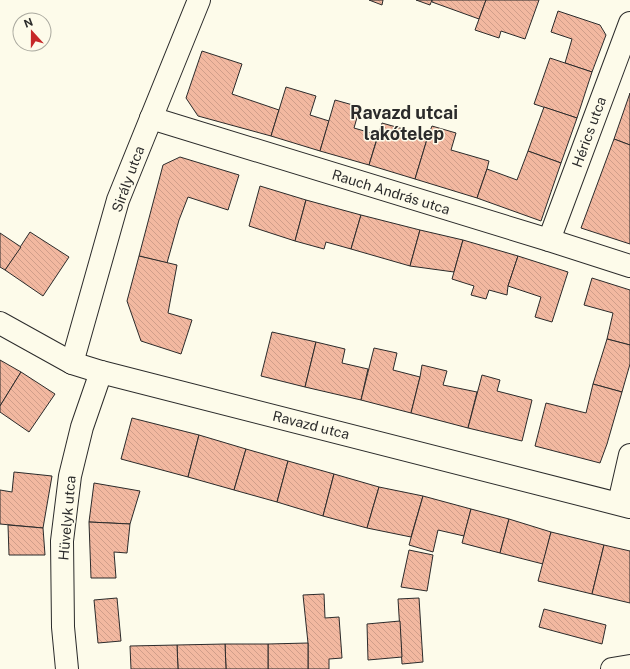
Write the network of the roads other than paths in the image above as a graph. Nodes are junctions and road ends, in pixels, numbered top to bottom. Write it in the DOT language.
graph roads {
  1 [pos="199,0"];
  2 [pos="630,23"];
  3 [pos="151,118"];
  4 [pos="549,240"];
  5 [pos="630,266"];
  6 [pos="0,323"];
  7 [pos="72,363"];
  8 [pos="101,372"];
  9 [pos="630,455"];
  10 [pos="624,505"];
  11 [pos="630,666"];
  12 [pos="67,669"];
  13 [pos="612,669"];
  1 -- 3 [label="street, Sirály utca"];
  2 -- 4 [label="street, Hérics utca"];
  3 -- 4 [label="street, Rauch András utca"];
  3 -- 7 [label="street, Sirály utca"];
  4 -- 5 [label="street, Rauch András utca"];
  6 -- 7 [label="street, Ravazd utca"];
  7 -- 8 [label="street, Ravazd utca"];
  8 -- 10 [label="street, Ravazd utca"];
  8 -- 12 [label="street, Hüvelyk utca"];
  9 -- 10 [label="street"];
  11 -- 13 [label="street"];
}
